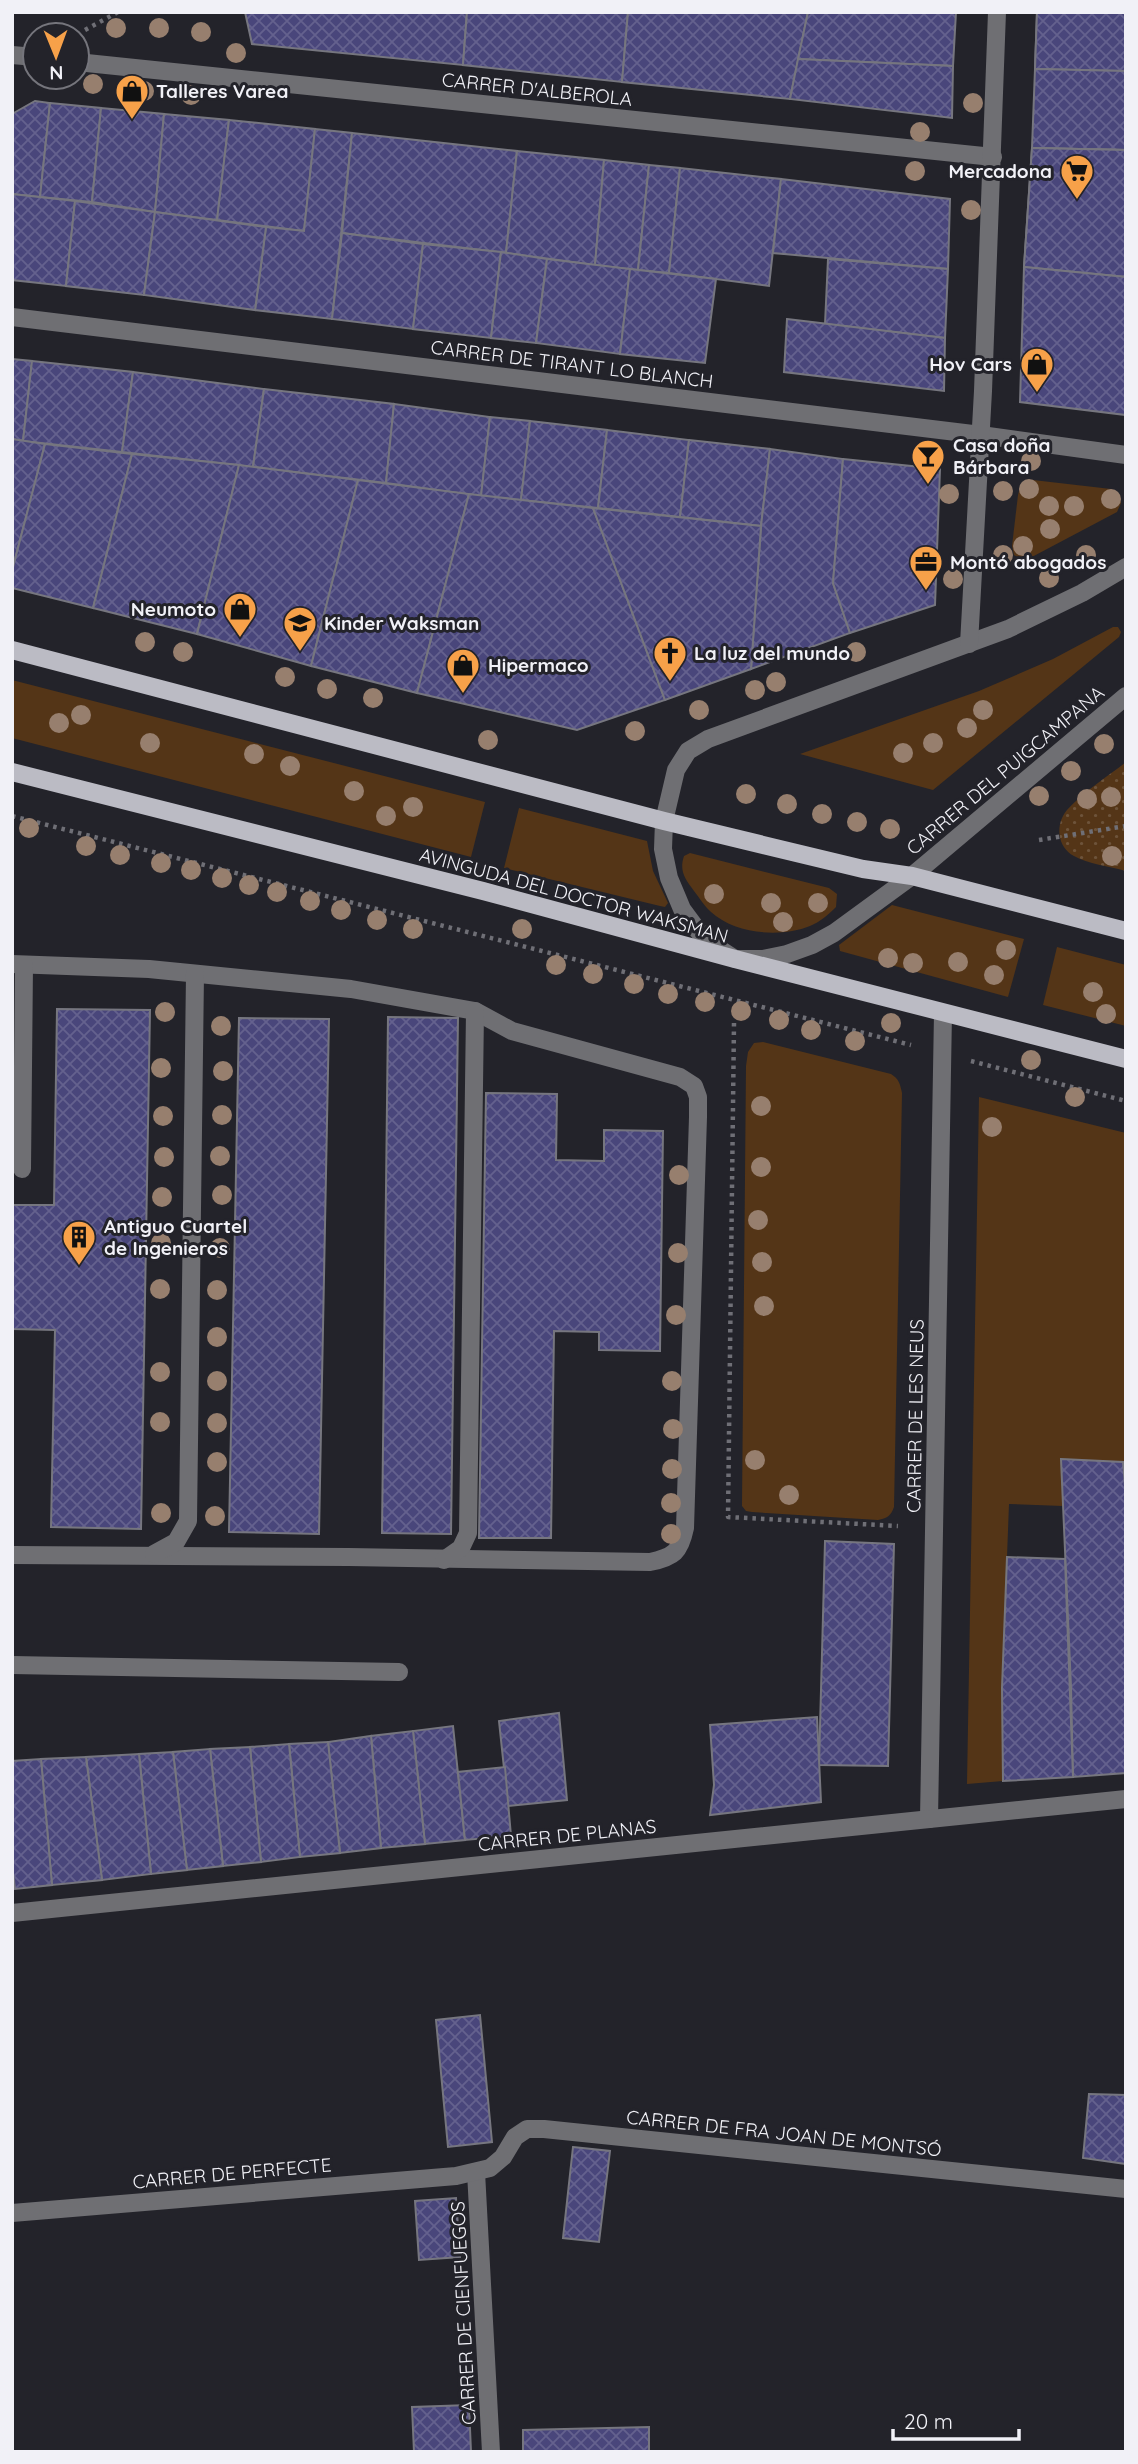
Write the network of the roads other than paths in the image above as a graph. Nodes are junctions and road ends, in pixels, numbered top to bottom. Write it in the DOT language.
graph roads {
  1 [pos="997,12"];
  2 [pos="91,63"];
  3 [pos="993,157"];
  4 [pos="12,317"];
  5 [pos="981,435"];
  6 [pos="1126,455"];
  7 [pos="1126,567"];
  8 [pos="970,644"];
  9 [pos="12,650"];
  10 [pos="1126,696"];
  11 [pos="12,772"];
  12 [pos="664,821"];
  13 [pos="912,876"];
  14 [pos="1126,931"];
  15 [pos="735,959"];
  16 [pos="18,964"];
  17 [pos="195,974"];
  18 [pos="475,1011"];
  19 [pos="943,1013"];
  20 [pos="1126,1059"];
  21 [pos="22,1169"];
  22 [pos="12,1555"];
  23 [pos="150,1555"];
  24 [pos="444,1560"];
  25 [pos="12,1665"];
  26 [pos="399,1672"];
  27 [pos="1126,1799"];
  28 [pos="929,1819"];
  29 [pos="12,1913"];
  30 [pos="476,2172"];
  31 [pos="456,2176"];
  32 [pos="1126,2189"];
  33 [pos="12,2213"];
  34 [pos="491,2452"];
  1 -- 3 [label="street"];
  2 -- 3 [label="street, CARRER D'ALBEROLA"];
  3 -- 5 [label="street"];
  4 -- 5 [label="street, CARRER DE TIRANT LO BLANCH"];
  5 -- 6 [label="street, CARRER DE TIRANT LO BLANCH"];
  5 -- 8 [label="street"];
  7 -- 8 [label="street"];
  8 -- 12 [label="street"];
  9 -- 12 [label="main road"];
  10 -- 13 [label="street, CARRER DEL PUIGCAMPANA"];
  11 -- 15 [label="main road, AVINGUDA DEL DOCTOR WAKSMAN"];
  12 -- 13 [label="main road"];
  12 -- 15 [label="street"];
  13 -- 14 [label="main road"];
  13 -- 15 [label="street, CARRER DEL PUIGCAMPANA"];
  15 -- 19 [label="main road, AVINGUDA DEL DOCTOR WAKSMAN"];
  16 -- 17 [label="street"];
  16 -- 21 [label="street"];
  17 -- 18 [label="street"];
  17 -- 23 [label="street"];
  18 -- 24 [label="street"];
  18 -- 24 [label="street"];
  19 -- 20 [label="main road, AVINGUDA DEL DOCTOR WAKSMAN"];
  19 -- 28 [label="street, CARRER DE LES NEUS"];
  22 -- 23 [label="street"];
  23 -- 24 [label="street"];
  25 -- 26 [label="street"];
  27 -- 28 [label="street, CARRER DE PLANAS"];
  28 -- 29 [label="street, CARRER DE PLANAS"];
  30 -- 31 [label="street, CARRER DE FRA JOAN DE MONTSÓ"];
  30 -- 32 [label="street, CARRER DE FRA JOAN DE MONTSÓ"];
  30 -- 34 [label="street, CARRER DE CIENFUEGOS"];
  31 -- 33 [label="street, CARRER DE PERFECTE"];
}
